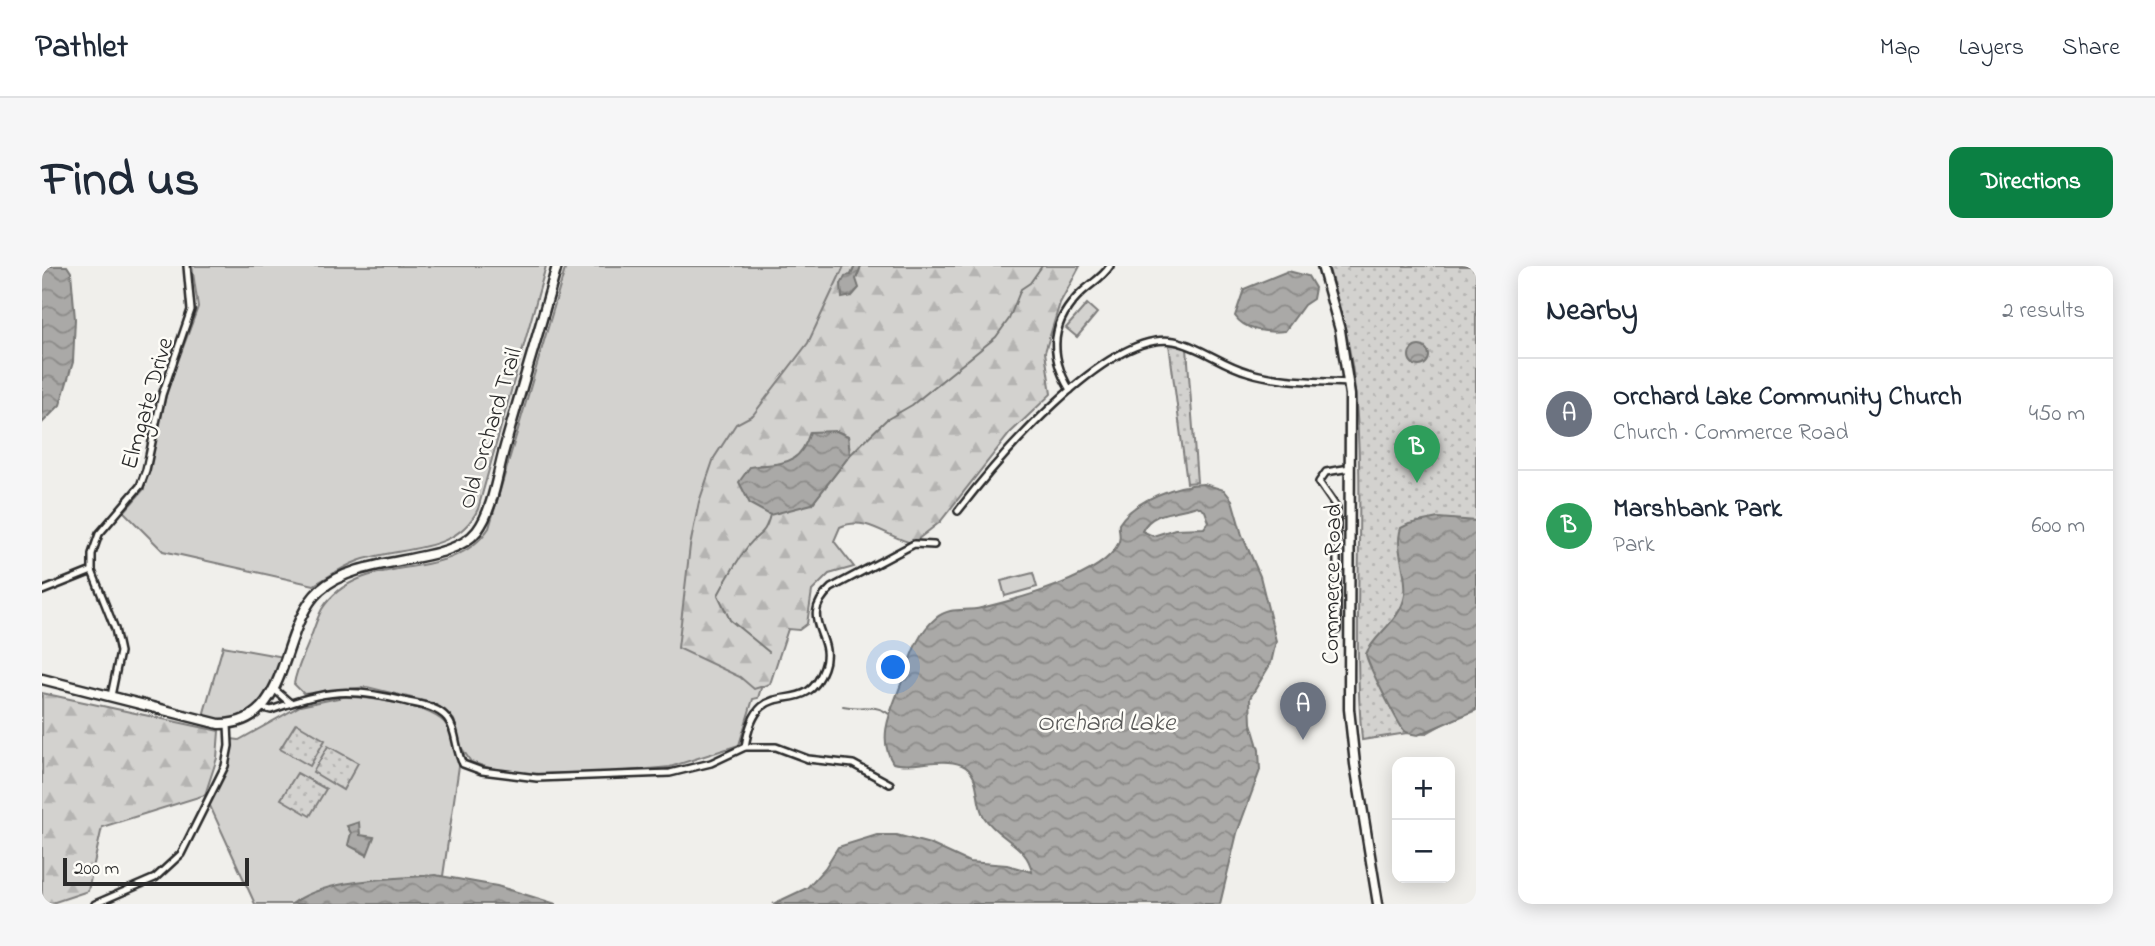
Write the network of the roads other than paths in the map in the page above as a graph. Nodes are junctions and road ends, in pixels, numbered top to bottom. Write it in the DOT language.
graph roads {
  1 [pos="187,266"];
  2 [pos="557,266"];
  3 [pos="1110,266"];
  4 [pos="1322,266"];
  5 [pos="1349,383"];
  6 [pos="1070,390"];
  7 [pos="1352,470"];
  8 [pos="958,511"];
  9 [pos="934,545"];
  10 [pos="92,571"];
  11 [pos="42,591"];
  12 [pos="1336,630"];
  13 [pos="42,678"];
  14 [pos="274,689"];
  15 [pos="111,696"];
  16 [pos="289,702"];
  17 [pos="263,708"];
  18 [pos="228,724"];
  19 [pos="745,747"];
  20 [pos="890,784"];
  21 [pos="95,904"];
  22 [pos="1378,904"];
  1 -- 10 [label="street, Elmgate Drive"];
  2 -- 14 [label="street, Old Orchard Trail"];
  3 -- 6 [label="street"];
  4 -- 5 [label="street, Commerce Road"];
  5 -- 6 [label="street"];
  5 -- 7 [label="street, Commerce Road"];
  6 -- 8 [label="street"];
  7 -- 12 [label="street"];
  7 -- 22 [label="street, Commerce Road"];
  9 -- 19 [label="street"];
  10 -- 11 [label="street"];
  10 -- 15 [label="street, Elmgate Drive"];
  13 -- 15 [label="street"];
  14 -- 16 [label="street"];
  14 -- 17 [label="street, Old Orchard Trail"];
  15 -- 18 [label="street"];
  16 -- 17 [label="street"];
  16 -- 19 [label="street"];
  17 -- 18 [label="street"];
  18 -- 21 [label="street"];
  19 -- 20 [label="street"];
}
